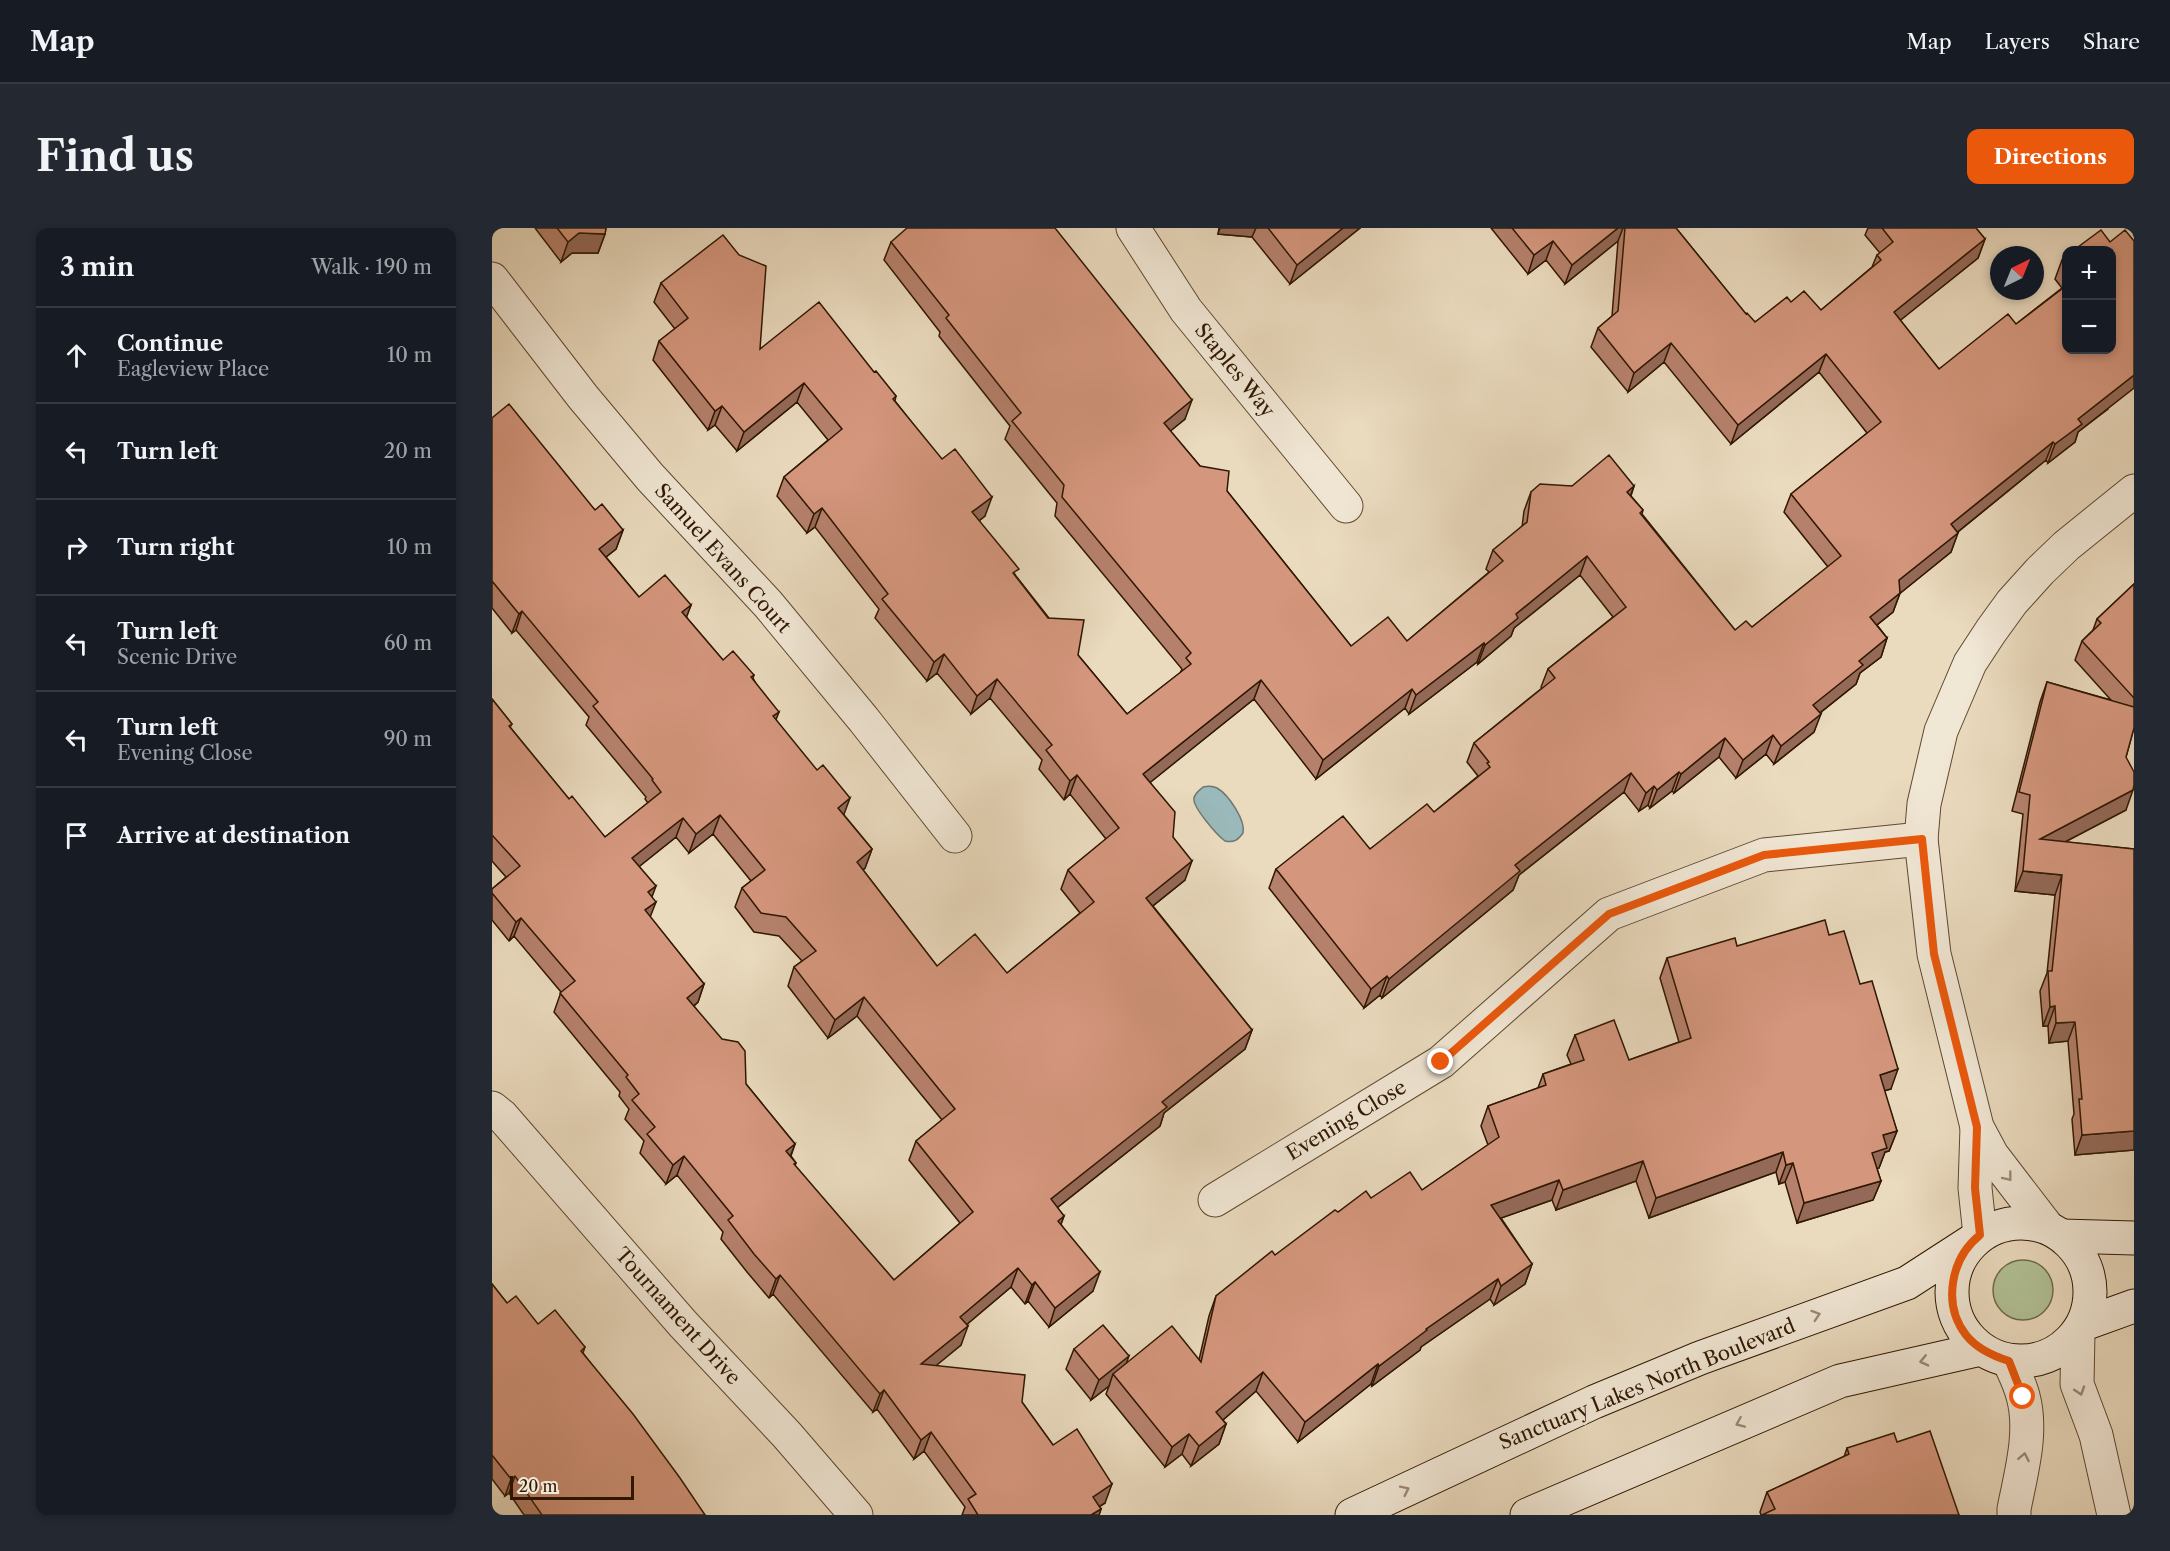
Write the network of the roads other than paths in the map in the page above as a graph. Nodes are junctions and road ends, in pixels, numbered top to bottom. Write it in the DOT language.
graph roads {
  1 [pos="1133,228"];
  2 [pos="492,279"];
  3 [pos="2134,491"];
  4 [pos="1346,506"];
  5 [pos="955,836"];
  6 [pos="1922,839"];
  7 [pos="495,1106"];
  8 [pos="1977,1127"];
  9 [pos="1215,1200"];
  10 [pos="2055,1232"];
  11 [pos="1978,1237"];
  12 [pos="2134,1238"];
  13 [pos="2134,1306"];
  14 [pos="2081,1329"];
  15 [pos="1995,1355"];
  16 [pos="2113,1514"];
  17 [pos="856,1515"];
  18 [pos="1352,1515"];
  19 [pos="1527,1515"];
  20 [pos="2014,1515"];
  1 -- 4 [label="street, Staples Way"];
  2 -- 5 [label="street, Samuel Evans Court"];
  3 -- 6 [label="street"];
  6 -- 8 [label="street"];
  6 -- 9 [label="street, Evening Close"];
  7 -- 17 [label="street, Tournament Drive"];
  8 -- 10 [label="street, one-way"];
  8 -- 11 [label="street"];
  10 -- 11 [label="street"];
  10 -- 12 [label="street"];
  10 -- 14 [label="street"];
  11 -- 15 [label="street"];
  18 -- 11 [label="street, Sanctuary Lakes North Boulevard, one-way"];
  13 -- 14 [label="street"];
  14 -- 15 [label="street"];
  14 -- 16 [label="street, one-way"];
  15 -- 19 [label="street, one-way"];
  20 -- 15 [label="street, one-way"];
}
